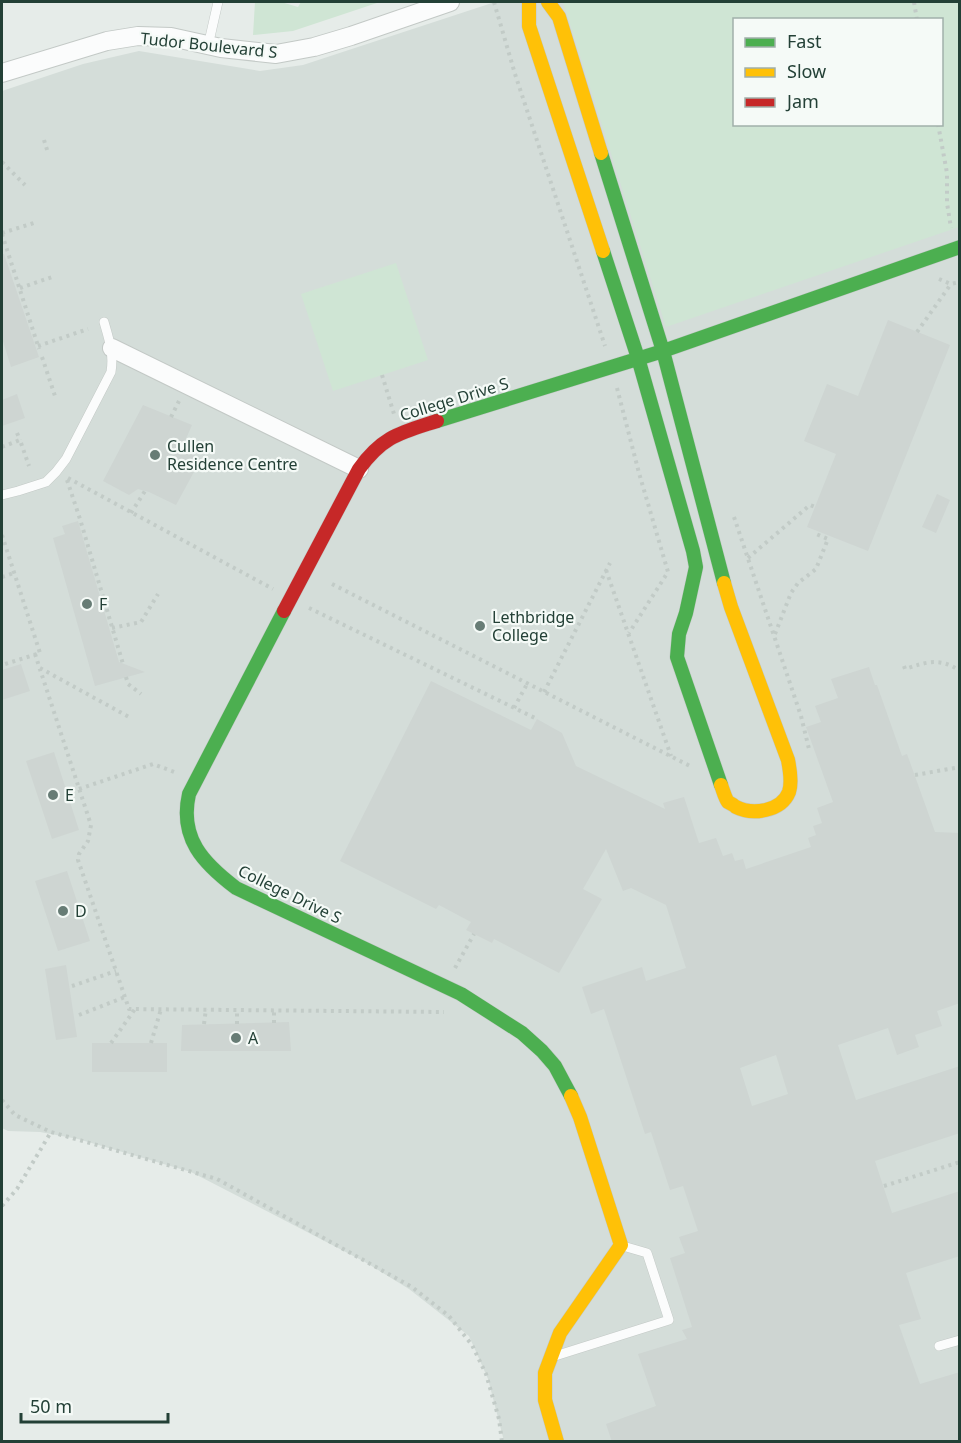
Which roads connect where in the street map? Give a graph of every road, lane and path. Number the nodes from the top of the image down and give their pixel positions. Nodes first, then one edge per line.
1 (218, 2) edge
2 (450, 2) edge
3 (494, 2) edge
4 (529, 2) edge
5 (548, 2) edge
6 (914, 2) edge
7 (917, 18) edge
8 (208, 46) junction
9 (2, 73) edge
10 (938, 126) edge
11 (44, 140) dead end
12 (48, 153) dead end
13 (2, 162) edge
14 (25, 185) dead end
15 (37, 222) dead end
16 (2, 233) edge
17 (952, 233) dead end
18 (960, 247) edge
19 (55, 276) dead end
20 (951, 284) dead end
21 (20, 288) junction
22 (104, 322) dead end
23 (88, 329) dead end
24 (917, 332) dead end
25 (112, 348) junction
26 (663, 351) junction
27 (42, 357) dead end
28 (638, 358) junction
29 (611, 367) junction
30 (382, 375) dead end
31 (55, 396) dead end
32 (17, 433) dead end
33 (400, 433) junction
34 (20, 440) junction
35 (2, 447) edge
36 (29, 466) dead end
37 (359, 469) junction
38 (145, 491) dead end
39 (2, 495) edge
40 (815, 507) dead end
41 (131, 513) junction
42 (817, 531) dead end
43 (2, 535) edge
44 (748, 558) dead end
45 (610, 563) dead end
46 (606, 570) junction
47 (14, 573) junction
48 (2, 577) edge
49 (332, 584) dead end
50 (159, 594) dead end
51 (291, 599) junction
52 (112, 628) junction
53 (629, 633) junction
54 (774, 636) dead end
55 (35, 654) junction
56 (123, 664) dead end
57 (2, 665) edge
58 (904, 666) dead end
59 (39, 668) junction
60 (960, 671) edge
61 (126, 677) dead end
62 (527, 684) junction
63 (544, 692) junction
64 (141, 694) dead end
65 (514, 708) junction
66 (129, 717) dead end
67 (537, 719) dead end
68 (672, 757) junction
69 (690, 766) dead end
70 (960, 767) edge
71 (915, 775) dead end
72 (196, 780) junction
73 (79, 789) junction
74 (116, 971) junction
75 (72, 986) dead end
76 (125, 997) junction
77 (136, 1009) junction
78 (160, 1009) junction
79 (206, 1009) junction
80 (237, 1010) junction
81 (274, 1010) junction
82 (322, 1010) dead end
83 (80, 1015) dead end
84 (237, 1023) dead end
85 (274, 1023) dead end
86 (204, 1024) dead end
87 (111, 1043) dead end
88 (152, 1043) dead end
89 (2, 1100) edge
90 (51, 1132) junction
91 (960, 1162) edge
92 (884, 1186) dead end
93 (2, 1206) edge
94 (621, 1245) junction
95 (960, 1340) edge
96 (939, 1346) dead end
97 (550, 1357) junction
98 (502, 1442) edge
99 (557, 1442) edge

1 - 8 lane
2 - 8 street, Tudor Boulevard S
3 - 29 path
4 - 28 street
5 - 26 street
6 - 7 path
8 - 9 street, Tudor Boulevard S
10 - 17 path
11 - 12 path
13 - 14 path
15 - 16 path
16 - 21 path
18 - 26 street, College Drive S
19 - 21 path
20 - 24 path
21 - 23 path
22 - 25 lane
25 - 37 street
25 - 39 lane
26 - 28 street, College Drive S
26 - 28 street
27 - 31 path
28 - 29 street, College Drive S
29 - 33 street, College Drive S
29 - 53 path
30 - 33 path
32 - 34 path
33 - 37 street, College Drive S
34 - 35 path
34 - 36 path
37 - 51 street, College Drive S
38 - 41 path
40 - 44 path
41 - 51 path
41 - 52 path
42 - 54 path
43 - 47 path
45 - 46 path
46 - 53 path
46 - 63 path
47 - 48 path
47 - 55 path
49 - 62 path
50 - 52 path
51 - 65 path
51 - 72 street, College Drive S
52 - 56 path
53 - 68 path
55 - 57 path
55 - 59 path
58 - 60 path
59 - 66 path
59 - 73 path
61 - 64 path
62 - 63 path
62 - 65 path
63 - 68 path
65 - 67 path
68 - 69 path
70 - 71 path
72 - 73 path
72 - 94 street, College Drive S
73 - 74 path
74 - 75 path
74 - 76 path
76 - 77 path
76 - 83 path
77 - 78 path
77 - 87 path
78 - 79 path
78 - 88 path
79 - 80 path
79 - 86 path
80 - 81 path
80 - 84 path
81 - 82 path
81 - 85 path
89 - 90 path
90 - 93 path
90 - 98 path
91 - 92 path
94 - 97 street
94 - 97 lane
95 - 96 lane
97 - 99 street

